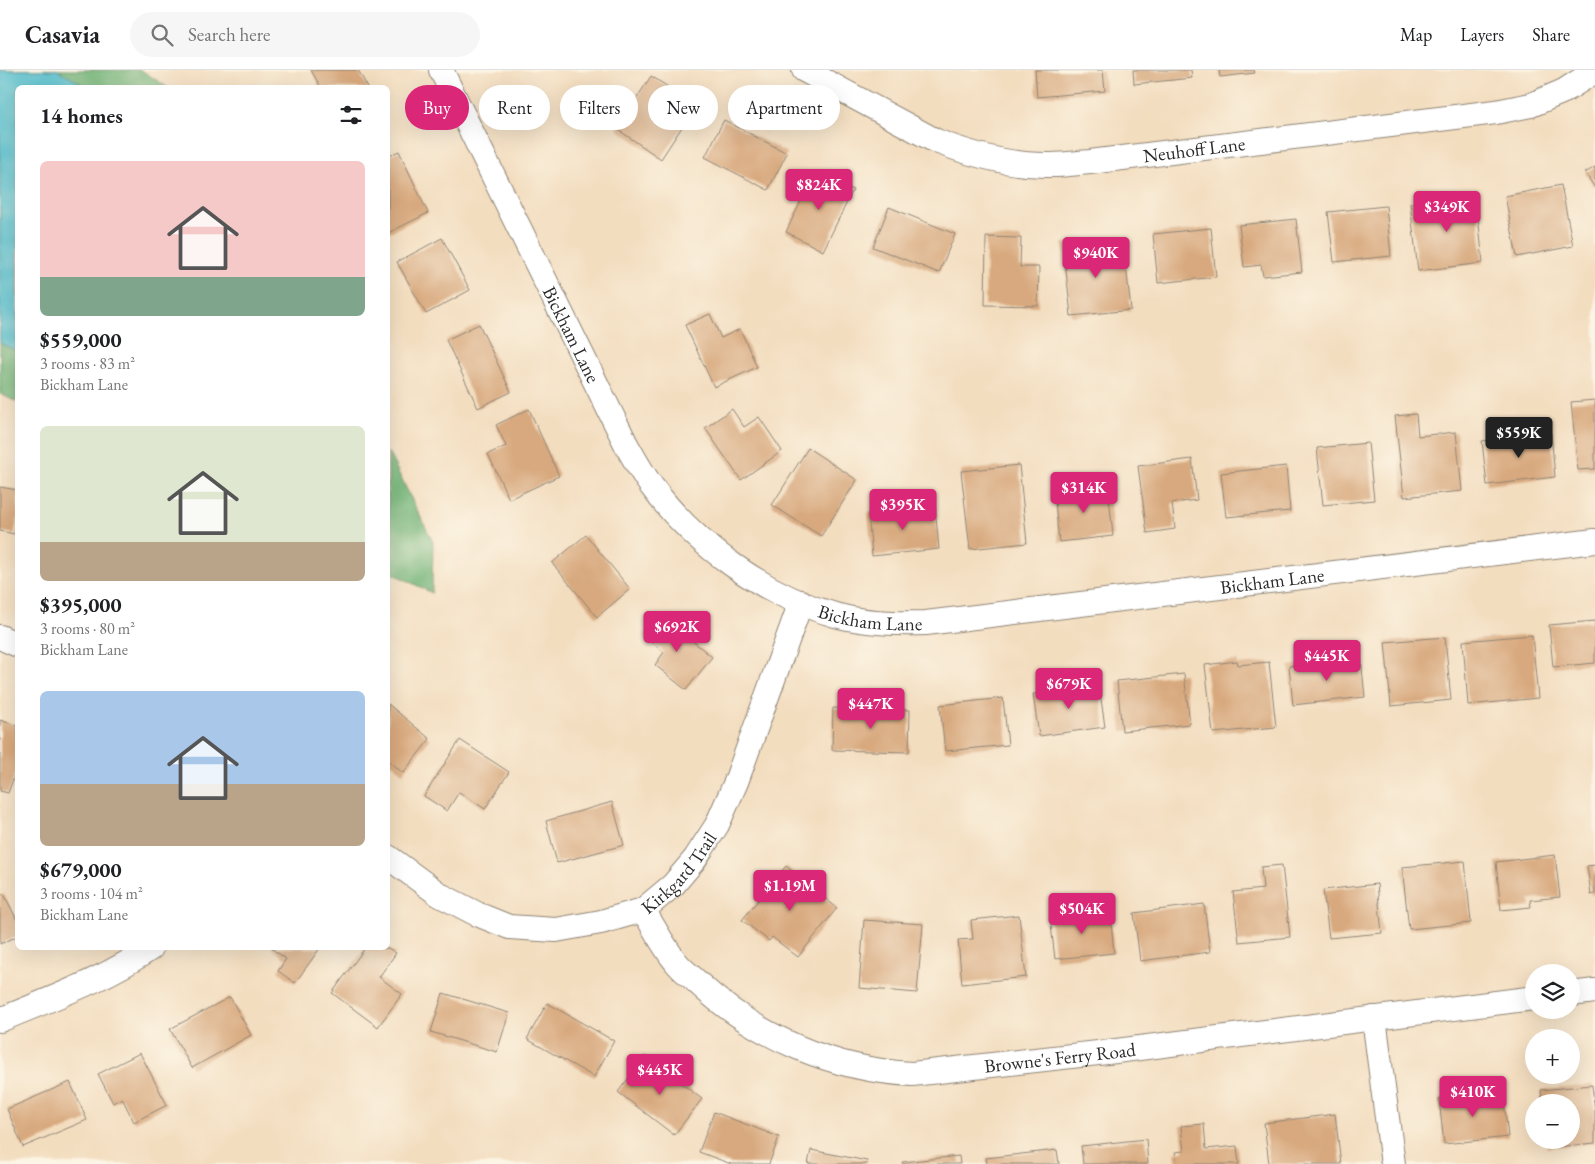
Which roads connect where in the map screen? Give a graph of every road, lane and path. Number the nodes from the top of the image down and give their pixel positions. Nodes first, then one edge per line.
1 (441, 70) edge
2 (804, 70) edge
3 (1595, 71) edge
4 (1595, 541) edge
5 (801, 602) junction
6 (0, 637) edge
7 (15, 644) edge
8 (390, 858) edge
9 (643, 910) junction
10 (148, 950) edge
11 (1595, 991) edge
12 (1580, 993) edge
13 (1525, 999) edge
14 (1374, 1018) junction
15 (0, 1020) edge
16 (1393, 1164) edge

1 - 5 street, Bickham Lane
2 - 3 street, Neuhoff Lane
4 - 5 street, Bickham Lane
5 - 9 street, Kirkgard Trail
6 - 7 street
8 - 9 street, Kirkgard Trail
9 - 14 street, Browne's Ferry Road
10 - 15 street
11 - 12 street
13 - 14 street, Browne's Ferry Road
14 - 16 street

